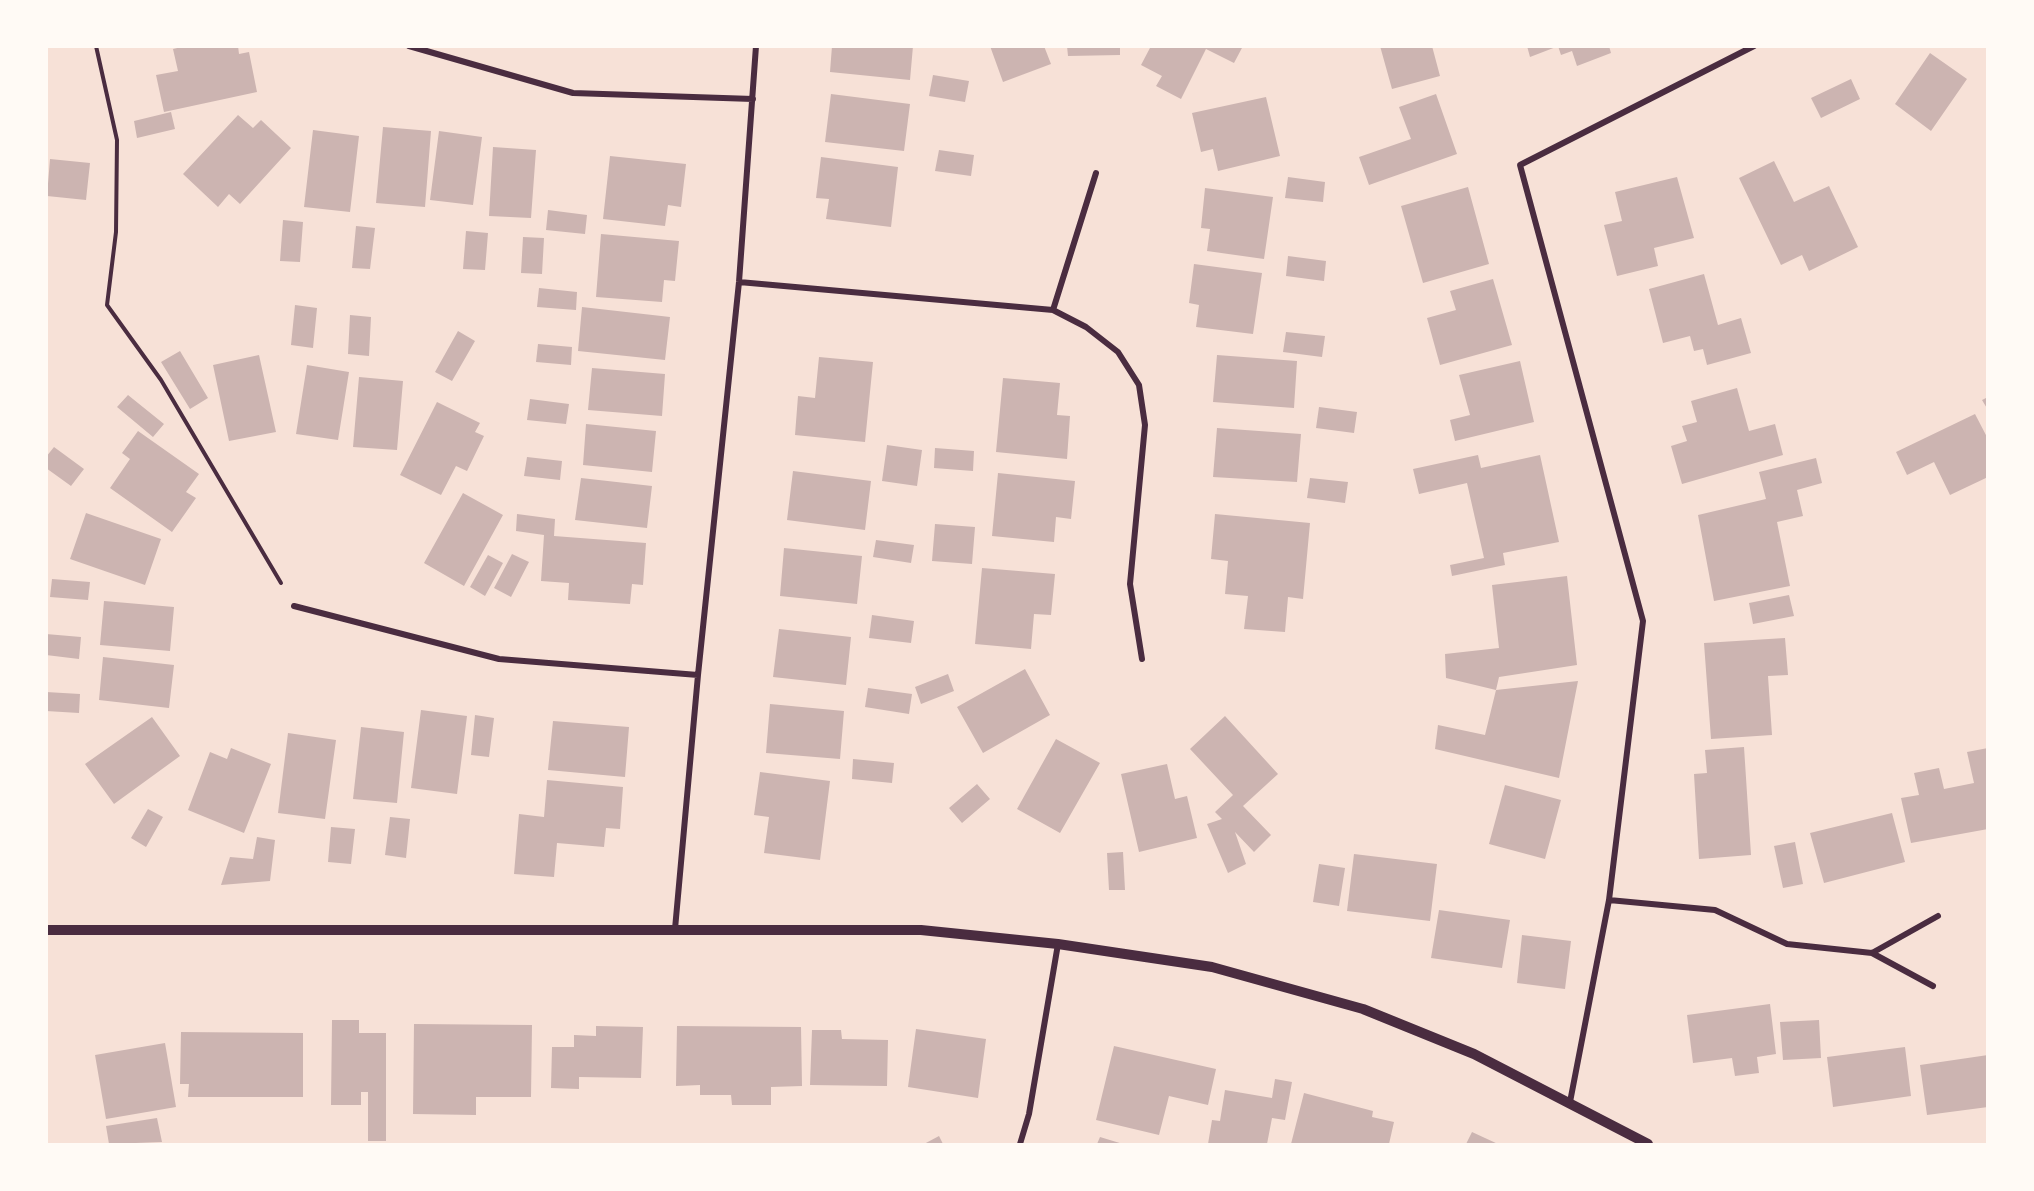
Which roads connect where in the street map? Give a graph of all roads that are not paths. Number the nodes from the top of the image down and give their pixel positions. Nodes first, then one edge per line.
1 (409, 46) edge
2 (756, 46) edge
3 (1754, 46) edge
4 (753, 99) junction
5 (1096, 173) dead end
6 (739, 282) junction
7 (1053, 310) junction
8 (294, 606) road end
9 (1142, 659) dead end
10 (698, 675) junction
11 (1609, 900) junction
12 (1938, 916) dead end
13 (675, 929) junction
14 (46, 930) edge
15 (1058, 944) junction
16 (1872, 953) junction
17 (1934, 986) dead end
18 (1570, 1102) junction
19 (1020, 1144) edge
20 (1648, 1144) edge

1 - 4 street
2 - 4 street
3 - 11 street
4 - 6 street
5 - 7 street
6 - 7 street
6 - 10 street
7 - 9 street
8 - 10 street
10 - 13 street
11 - 16 street
11 - 18 street
12 - 16 street
13 - 14 street
13 - 15 street
15 - 18 street
15 - 19 street
16 - 17 street
18 - 20 street

